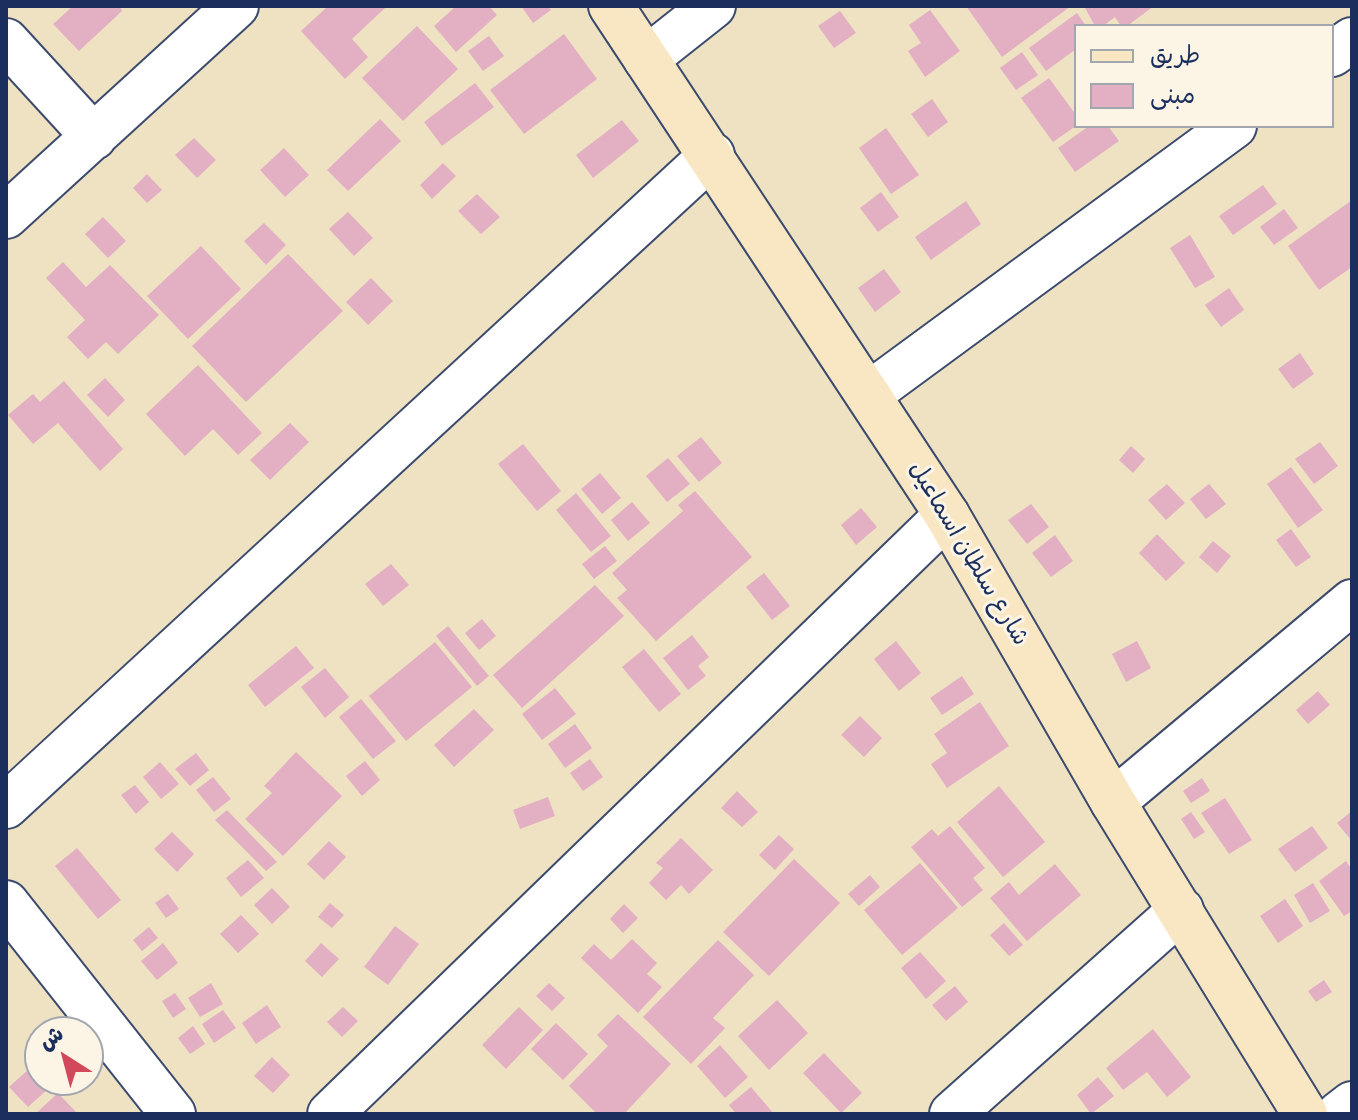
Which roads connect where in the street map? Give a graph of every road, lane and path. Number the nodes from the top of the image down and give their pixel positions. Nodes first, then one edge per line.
1 (236, 6) edge
2 (611, 6) edge
3 (713, 6) edge
4 (1352, 40) edge
5 (6, 41) edge
6 (1334, 53) edge
7 (646, 59) junction
8 (1231, 128) edge
9 (94, 137) junction
10 (712, 155) junction
11 (6, 216) edge
12 (869, 394) junction
13 (947, 515) junction
14 (1352, 602) edge
15 (1113, 802) junction
16 (6, 806) edge
17 (6, 903) edge
18 (1181, 910) junction
19 (1352, 1104) edge
20 (173, 1114) edge
21 (330, 1114) edge
22 (952, 1114) edge
23 (1305, 1114) edge
24 (1339, 1114) edge

1 - 9 street
2 - 7 street, شارع سلطان اسماعيل
3 - 7 street
4 - 6 street
5 - 9 street
7 - 10 street, شارع سلطان اسماعيل
8 - 12 street
9 - 11 street
10 - 12 street, شارع سلطان اسماعيل
10 - 16 street
12 - 13 street, شارع سلطان اسماعيل
13 - 15 street, شارع سلطان اسماعيل
13 - 21 street
14 - 15 street
15 - 18 street, شارع سلطان اسماعيل
17 - 20 street
18 - 22 street
18 - 23 street, شارع سلطان اسماعيل
19 - 24 street

